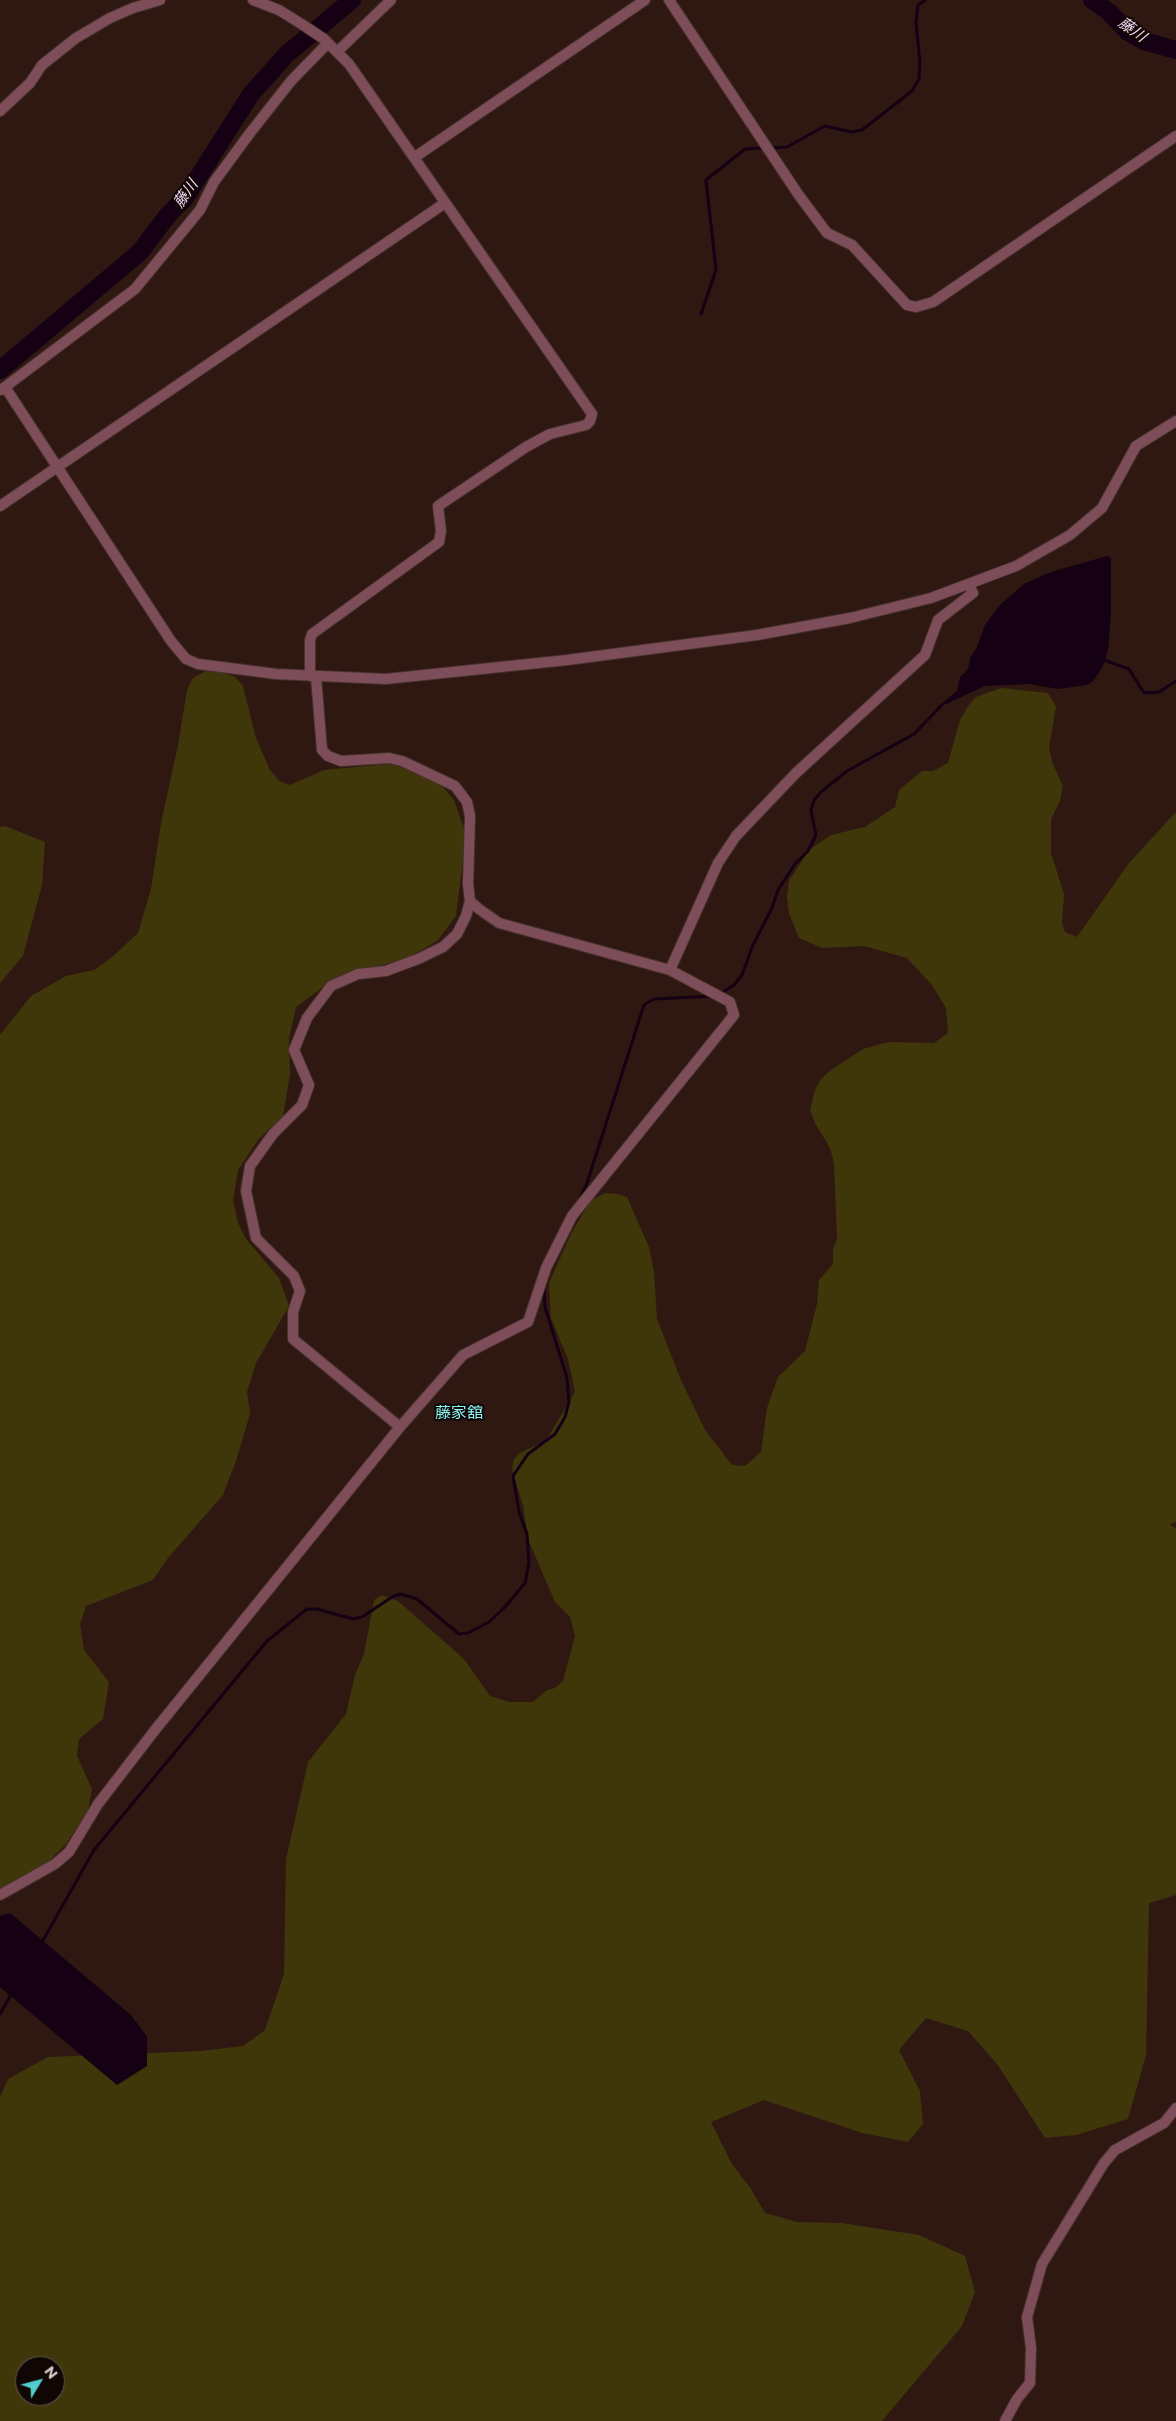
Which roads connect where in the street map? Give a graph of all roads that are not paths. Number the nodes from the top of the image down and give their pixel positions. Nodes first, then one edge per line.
1 (160, 0) edge
2 (253, 0) edge
3 (391, 0) edge
4 (645, 0) edge
5 (669, 0) edge
6 (326, 41) junction
7 (338, 51) junction
8 (0, 111) edge
9 (1176, 136) edge
10 (415, 158) junction
11 (445, 203) junction
12 (2, 389) edge
13 (1176, 421) edge
14 (56, 468) junction
15 (0, 506) edge
16 (969, 585) junction
17 (313, 676) junction
18 (470, 901) junction
19 (670, 970) junction
20 (400, 1427) junction
21 (0, 1895) edge
22 (1176, 2108) edge
23 (1005, 2421) edge

1 - 8 street
2 - 6 street
3 - 7 street
4 - 10 street
5 - 9 street
6 - 7 street
6 - 12 street
7 - 10 street
10 - 11 street
11 - 14 street
11 - 17 street
12 - 14 street
13 - 16 street
14 - 15 street
14 - 17 street
16 - 17 street
16 - 19 street
17 - 18 street
18 - 19 street
18 - 20 street
19 - 20 street
20 - 21 street
22 - 23 street

